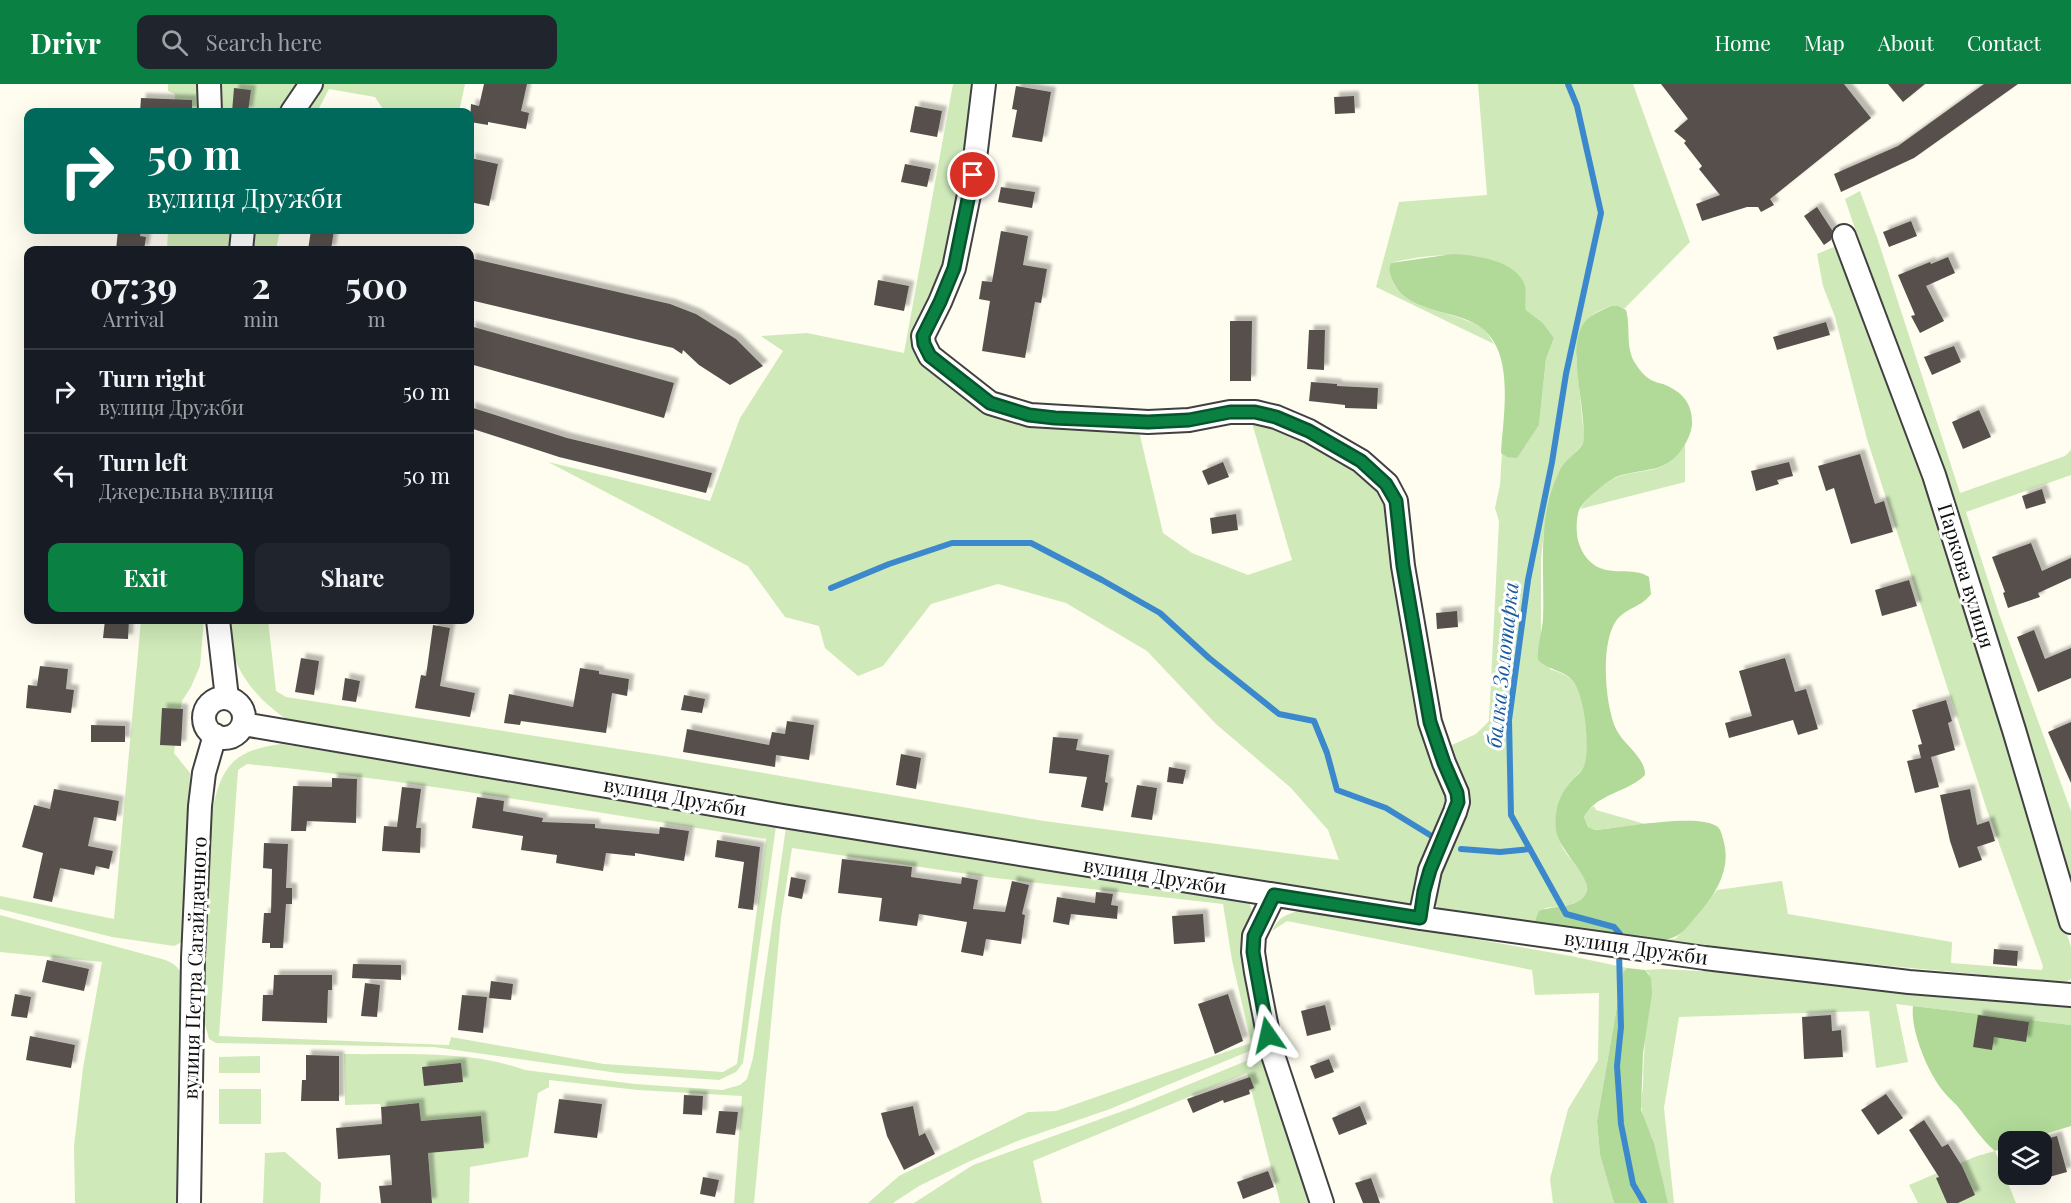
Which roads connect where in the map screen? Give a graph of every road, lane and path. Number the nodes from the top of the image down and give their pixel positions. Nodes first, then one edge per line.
1 (209, 84) edge
2 (311, 84) edge
3 (984, 84) edge
4 (210, 108) edge
5 (295, 108) edge
6 (1844, 236) dead end
7 (218, 624) edge
8 (227, 699) junction
9 (243, 724) junction
10 (215, 735) junction
11 (1274, 895) junction
12 (1420, 918) junction
13 (2071, 922) edge
14 (2071, 995) edge
15 (189, 1203) edge
16 (1322, 1203) edge

1 - 4 street
2 - 5 street
3 - 12 street
6 - 13 street, Паркова вулиця
7 - 8 street
8 - 9 street
8 - 10 street
9 - 10 street
9 - 11 street, вулиця Дружби
10 - 15 street, вулиця Петра Сагайдачного
11 - 12 street, вулиця Дружби
11 - 16 street
12 - 14 street, вулиця Дружби

